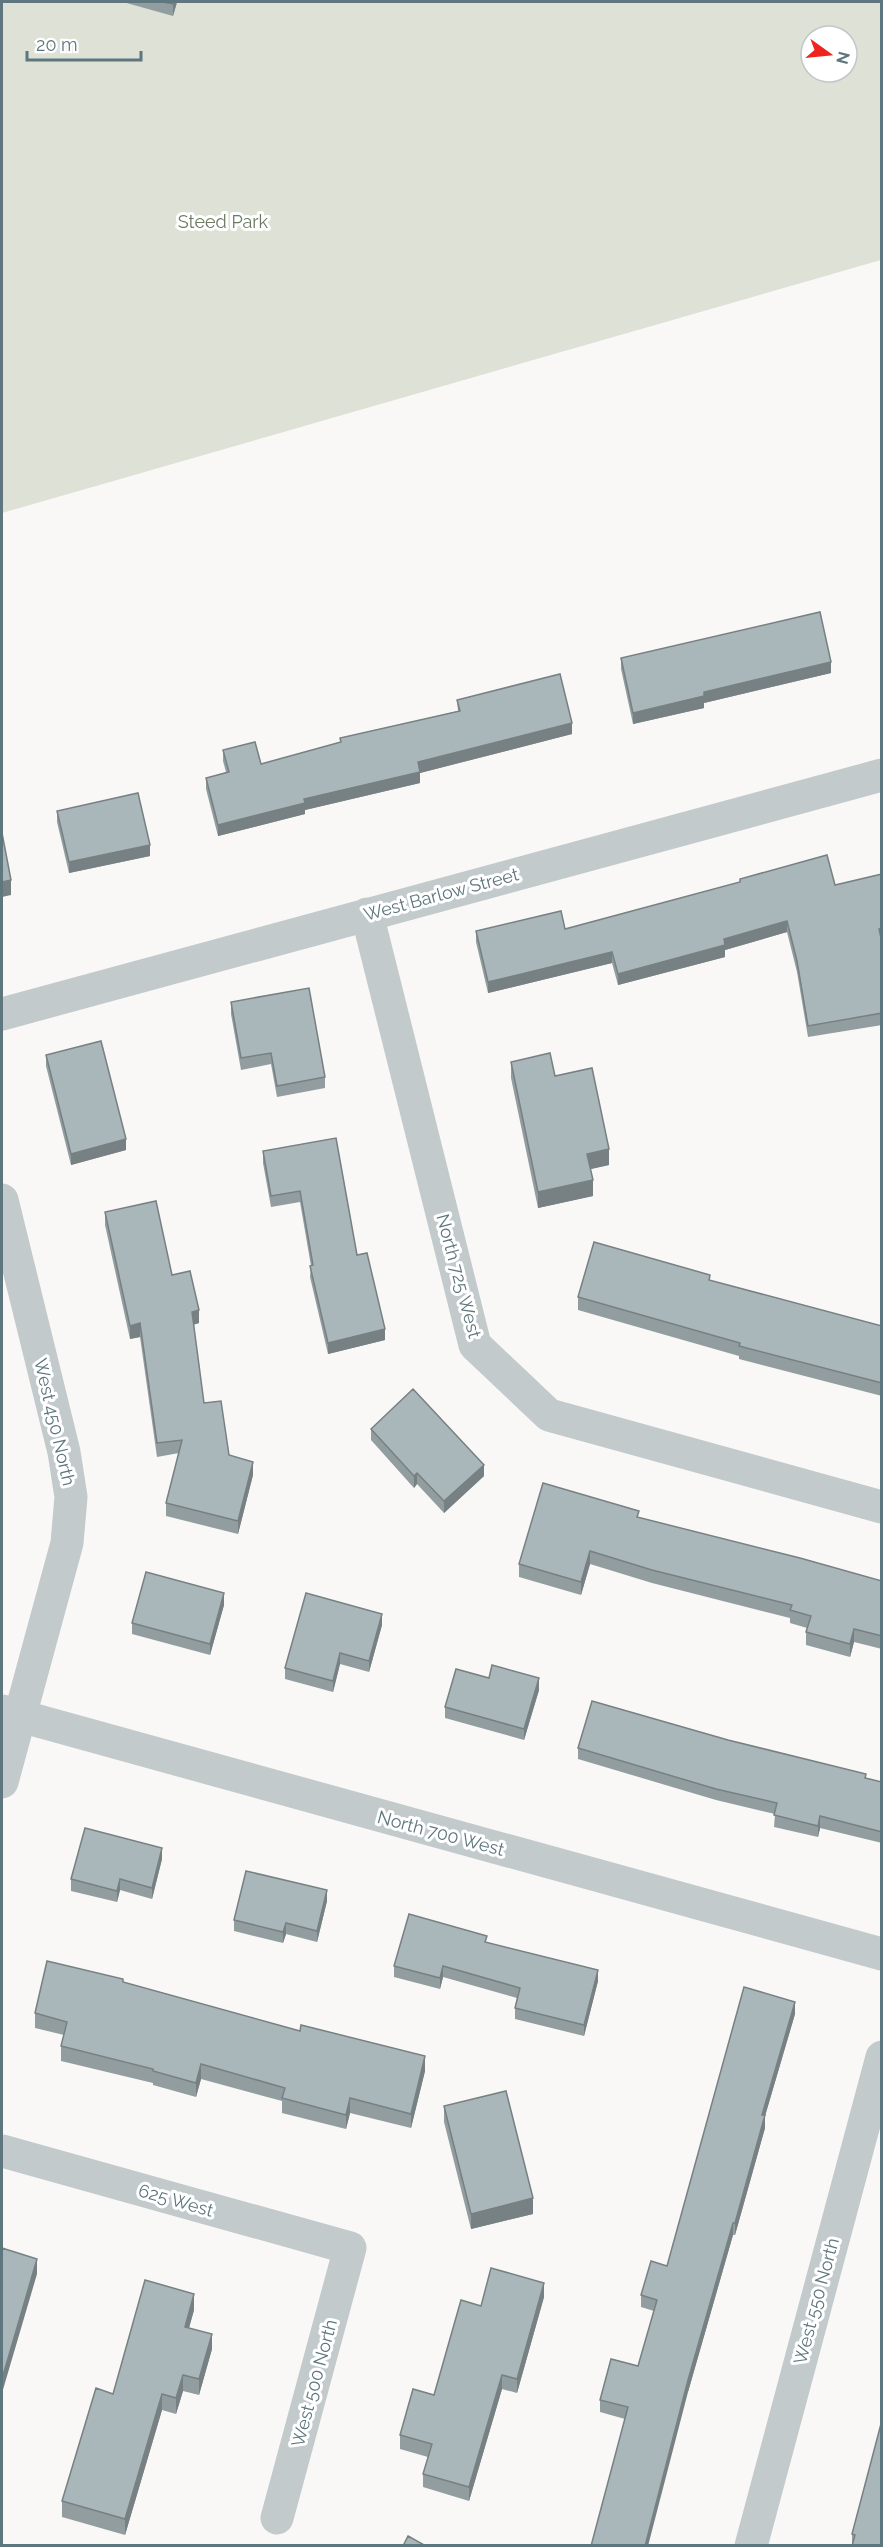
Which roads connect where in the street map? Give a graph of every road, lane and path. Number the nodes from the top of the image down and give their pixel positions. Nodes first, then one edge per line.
1 (882, 775) edge
2 (367, 914) junction
3 (2, 1014) edge
4 (2, 1200) edge
5 (882, 1508) edge
6 (10, 1713) edge
7 (2, 1782) edge
8 (882, 1954) edge
9 (882, 2057) edge
10 (2, 2151) edge
11 (350, 2248) joint
12 (278, 2518) dead end
13 (751, 2546) edge

1 - 2 street, West Barlow Street
2 - 3 street, West Barlow Street
2 - 5 street, North 725 West
4 - 6 street, West 450 North
6 - 7 street, West 450 North
6 - 8 street, North 700 West
9 - 13 street, West 550 North
10 - 11 street, 625 West
11 - 12 street, West 500 North

